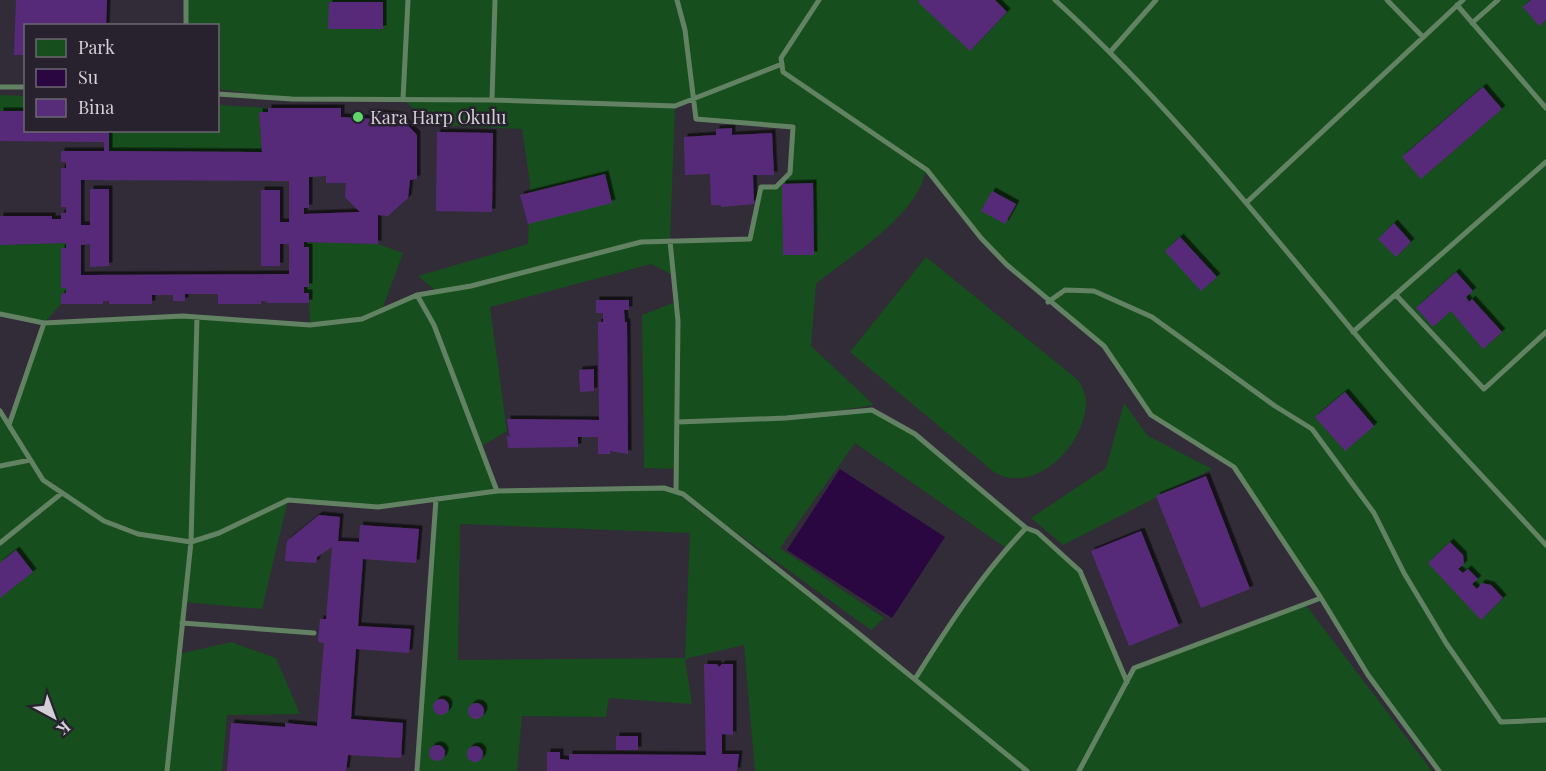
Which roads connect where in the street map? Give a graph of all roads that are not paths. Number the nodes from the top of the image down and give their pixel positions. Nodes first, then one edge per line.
1 (186, 0) edge
2 (408, 0) edge
3 (495, 0) edge
4 (677, 0) edge
5 (819, 0) edge
6 (1055, 0) edge
7 (1156, 0) edge
8 (1387, 0) edge
9 (1463, 0) edge
10 (1498, 0) edge
11 (1457, 5) junction
12 (1472, 23) junction
13 (186, 24) edge
14 (1423, 37) junction
15 (1111, 51) junction
16 (782, 64) junction
17 (0, 87) edge
18 (24, 87) edge
19 (219, 94) edge
20 (403, 99) junction
21 (692, 99) junction
22 (492, 100) junction
23 (1546, 108) edge
24 (1546, 162) edge
25 (1247, 202) junction
26 (670, 241) junction
27 (417, 295) junction
28 (1396, 295) junction
29 (1048, 302) junction
30 (0, 314) edge
31 (197, 317) junction
32 (44, 323) junction
33 (1353, 332) junction
34 (1546, 332) edge
35 (0, 411) edge
36 (678, 422) junction
37 (9, 425) junction
38 (30, 460) junction
39 (0, 465) edge
40 (497, 491) junction
41 (676, 492) junction
42 (63, 493) junction
43 (436, 499) junction
44 (1026, 528) junction
45 (190, 542) junction
46 (0, 543) edge
47 (1546, 545) edge
48 (1321, 598) junction
49 (182, 623) junction
50 (314, 633) dead end
51 (915, 679) junction
52 (1127, 682) junction
53 (1546, 720) edge
54 (167, 771) edge
55 (417, 771) edge
56 (1027, 771) edge
57 (1079, 771) edge
58 (1439, 771) edge

1 - 13 lane
2 - 20 lane
3 - 22 lane
4 - 21 lane
5 - 16 lane
6 - 15 lane
7 - 15 lane
8 - 14 lane
9 - 11 lane
10 - 12 lane
11 - 12 lane
11 - 14 lane
12 - 23 lane
14 - 25 lane
15 - 25 lane
16 - 21 lane
16 - 29 lane
17 - 18 lane
19 - 20 lane
20 - 22 lane
21 - 22 lane
21 - 26 lane
24 - 28 lane
25 - 33 lane
26 - 27 lane
26 - 36 lane
27 - 31 lane
27 - 40 lane
28 - 33 lane
28 - 34 lane
29 - 48 lane
29 - 53 lane
30 - 32 lane
31 - 32 lane
31 - 45 lane
32 - 37 lane
33 - 47 lane
35 - 37 lane
36 - 41 lane
36 - 44 lane
37 - 38 lane
38 - 39 lane
38 - 42 lane
40 - 41 lane
40 - 43 lane
41 - 51 lane
42 - 45 lane
42 - 46 lane
43 - 45 lane
43 - 55 lane
44 - 51 lane
44 - 52 lane
45 - 49 lane
48 - 52 lane
48 - 58 lane
49 - 50 lane
49 - 54 lane
51 - 56 lane
52 - 57 lane

